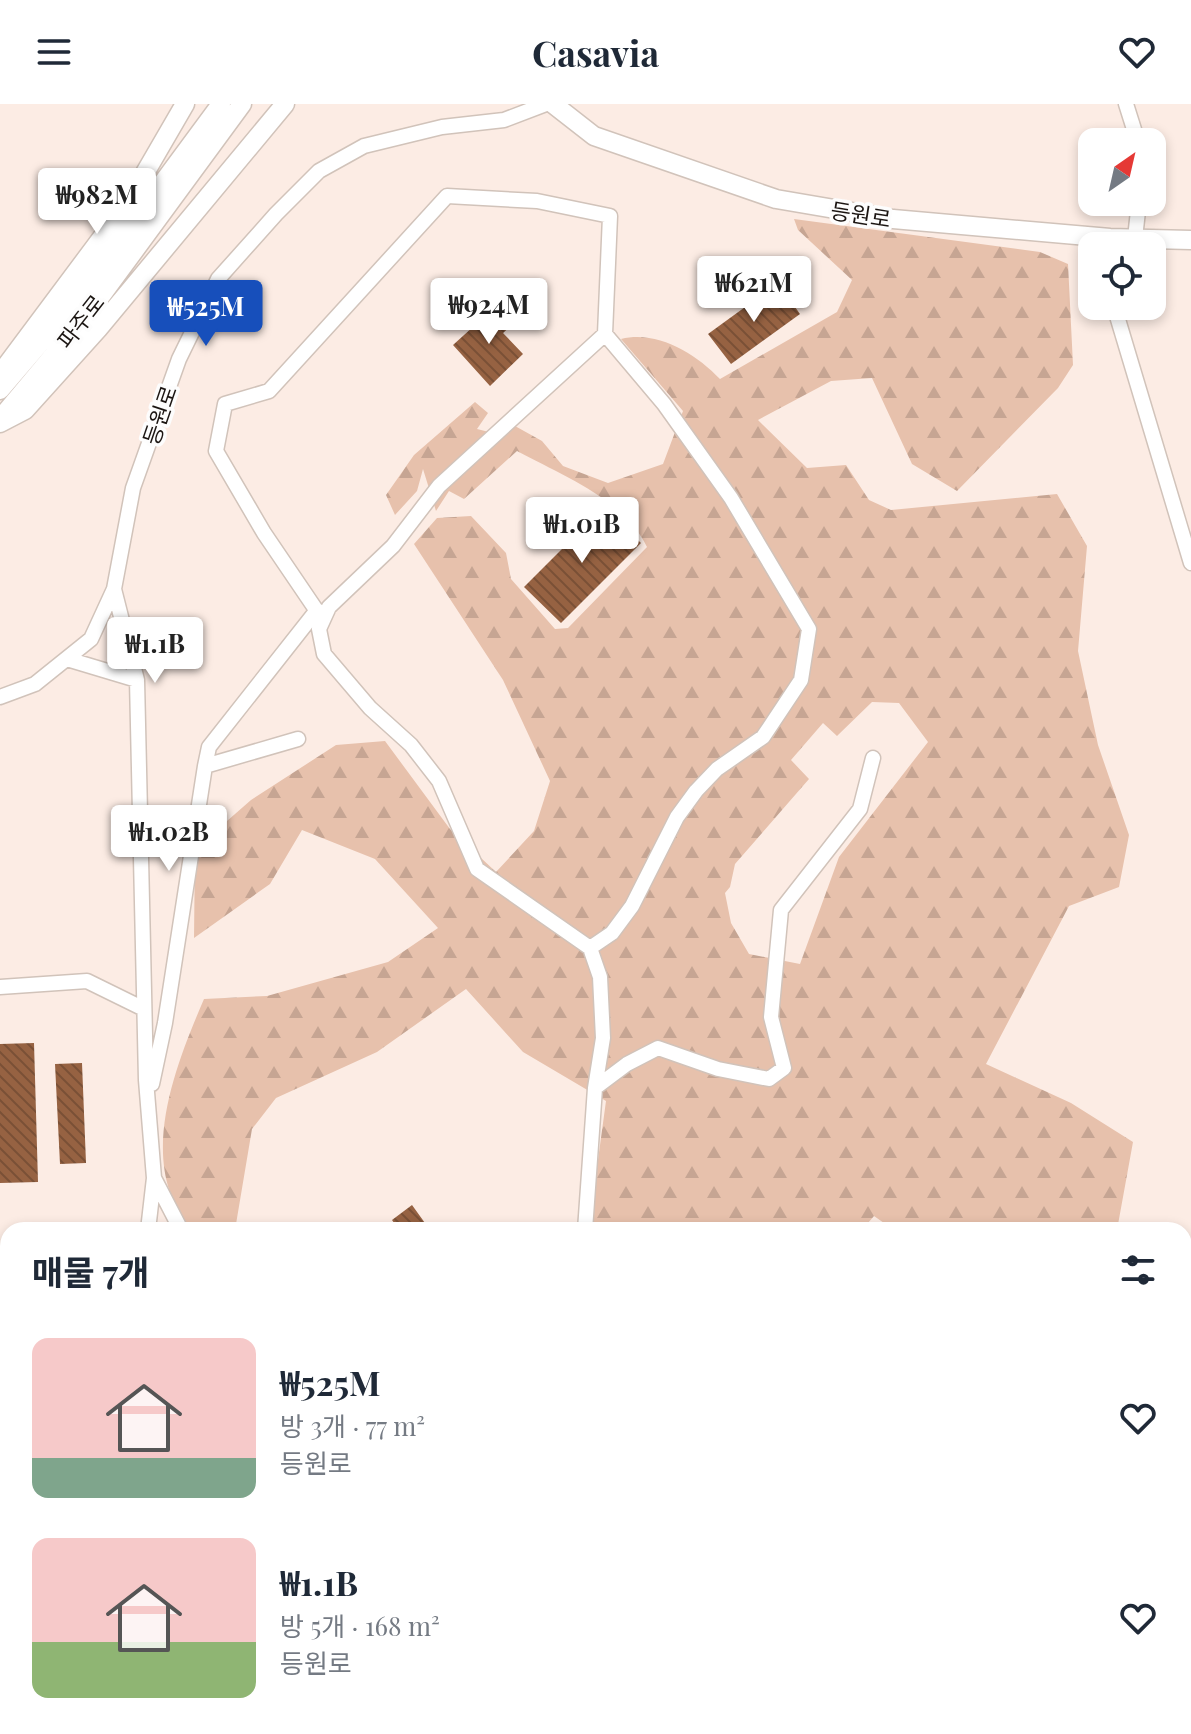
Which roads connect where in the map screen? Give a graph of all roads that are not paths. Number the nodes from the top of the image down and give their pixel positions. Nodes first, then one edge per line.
1 (185, 104) edge
2 (221, 104) edge
3 (242, 104) edge
4 (285, 104) edge
5 (546, 104) edge
6 (553, 104) edge
7 (1126, 104) edge
8 (1134, 128) edge
9 (1078, 239) edge
10 (1166, 239) edge
11 (1191, 240) edge
12 (1118, 320) edge
13 (605, 334) junction
14 (0, 374) edge
15 (0, 390) edge
16 (0, 421) edge
17 (1191, 563) edge
18 (114, 589) junction
19 (320, 615) junction
20 (67, 659) junction
21 (137, 680) junction
22 (0, 697) edge
23 (298, 739) dead end
24 (873, 758) dead end
25 (205, 766) junction
26 (590, 948) junction
27 (0, 987) edge
28 (144, 1009) junction
29 (595, 1088) junction
30 (148, 1103) junction
31 (154, 1178) junction
32 (149, 1222) edge
33 (177, 1222) edge
34 (586, 1222) edge

1 - 14 main road
2 - 15 main road, 파주로
3 - 16 main road, 파주로
4 - 16 main road
5 - 18 street, 등원로
6 - 9 main road, 등원로
7 - 8 street
10 - 11 main road, 등원로
12 - 17 street
13 - 19 street
13 - 19 street
13 - 26 street
18 - 20 street, 등원로
18 - 21 street
19 - 25 street
19 - 26 street
20 - 21 street
20 - 22 street, 등원로
21 - 28 street
23 - 25 street
24 - 29 street
25 - 30 street
26 - 29 street
27 - 28 street
28 - 30 street
29 - 34 street
30 - 31 street
31 - 32 street
31 - 33 street

